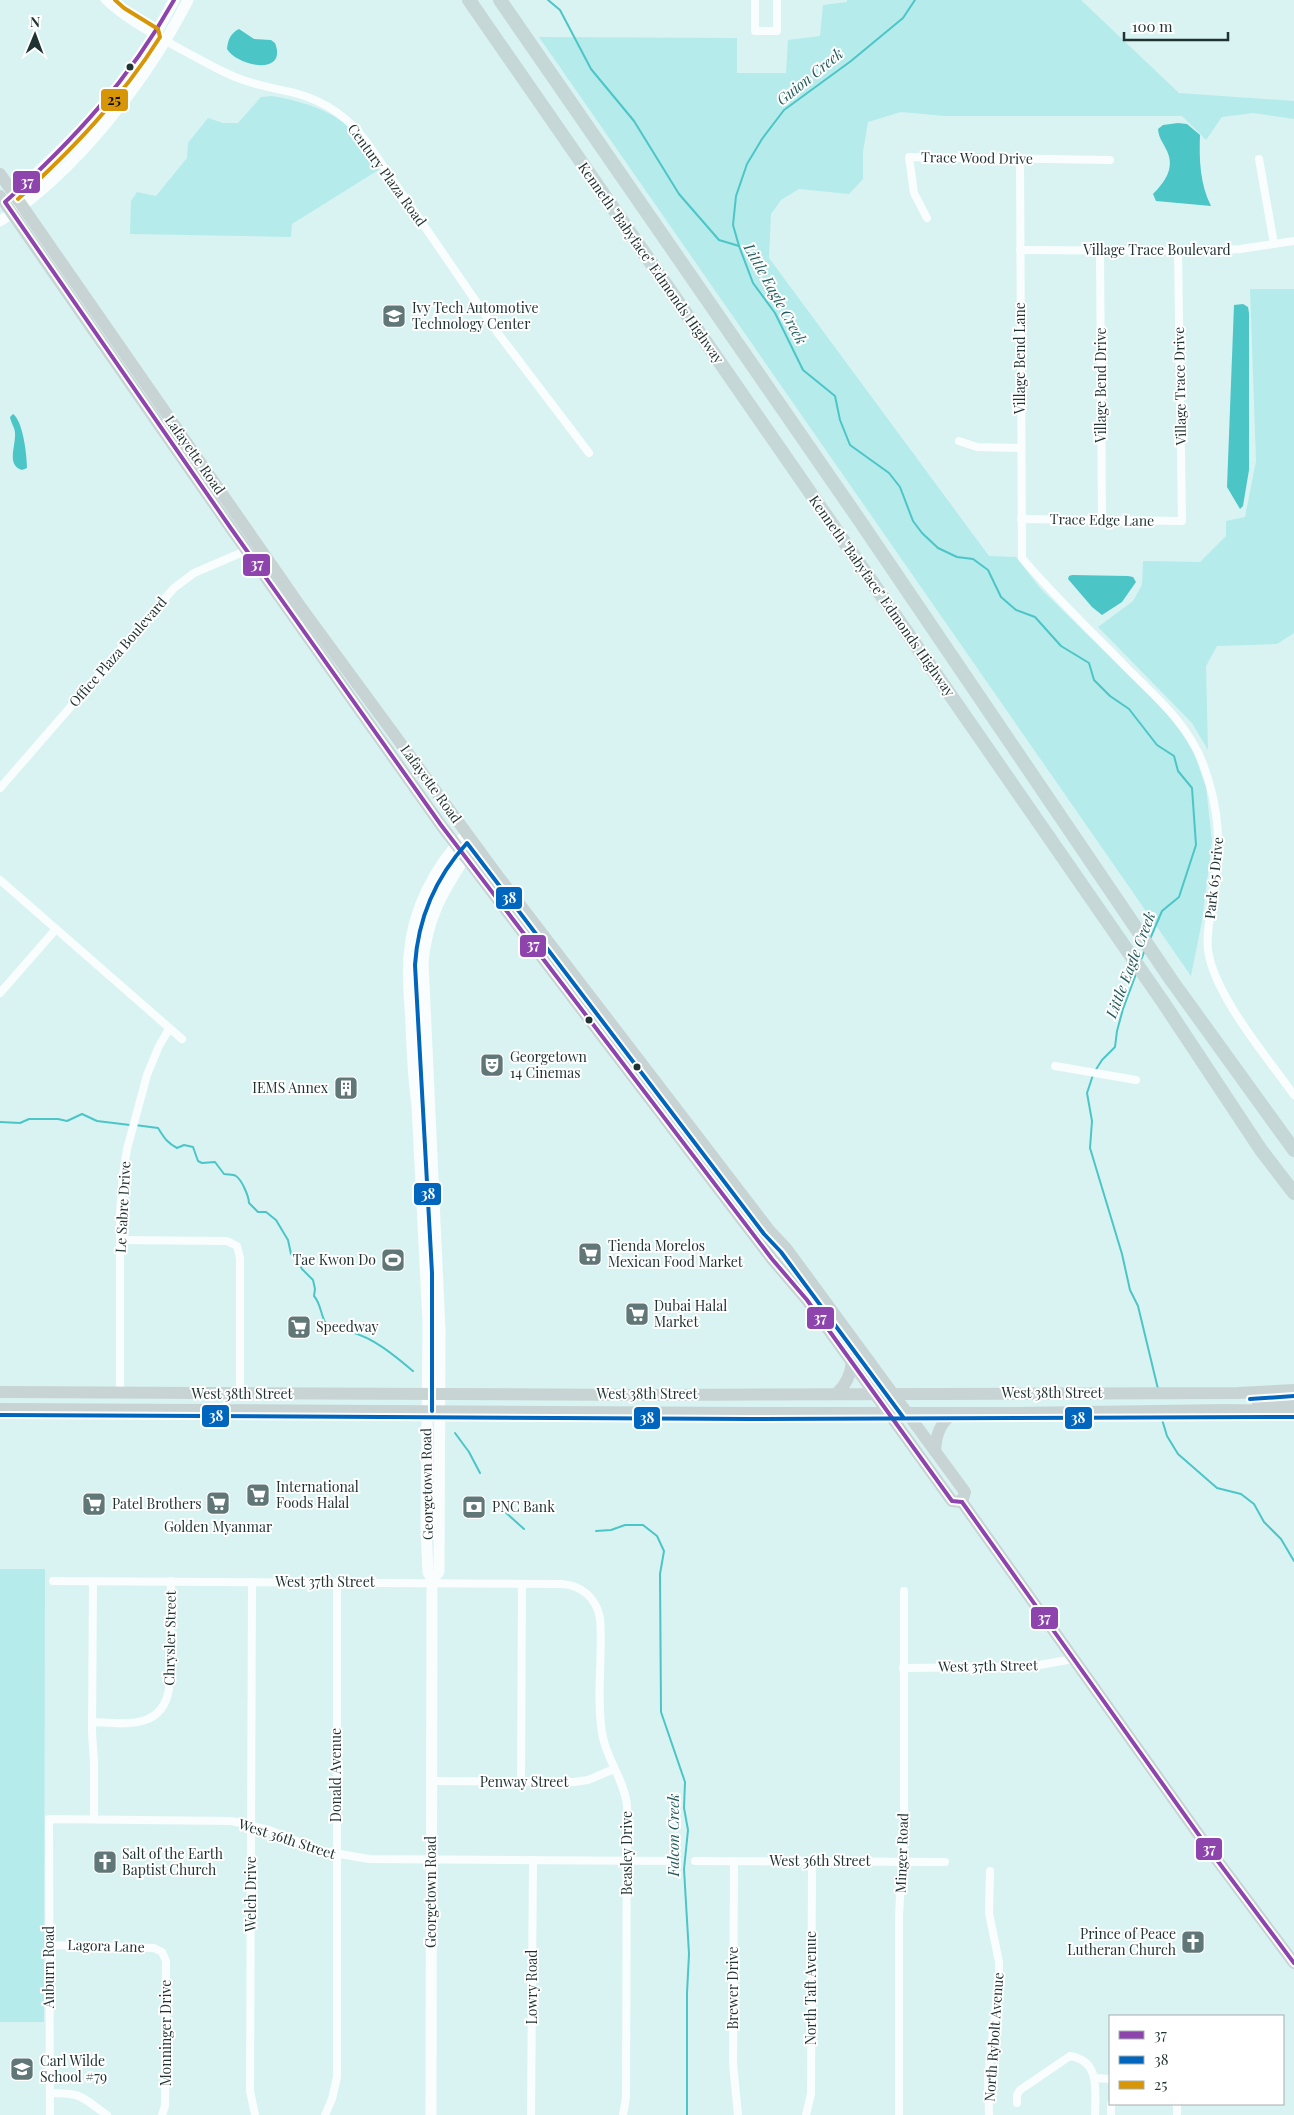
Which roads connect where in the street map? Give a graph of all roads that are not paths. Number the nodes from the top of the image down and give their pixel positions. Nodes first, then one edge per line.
1 (105, 0) edge
2 (174, 0) edge
3 (188, 0) edge
4 (469, 0) edge
5 (500, 0) edge
6 (755, 0) edge
7 (777, 0) edge
8 (154, 34) junction
9 (166, 41) junction
10 (1020, 158) junction
11 (1259, 159) dead end
12 (1110, 160) dead end
13 (0, 174) edge
14 (5, 200) edge
15 (17, 210) junction
16 (927, 218) dead end
17 (0, 221) edge
18 (1294, 241) edge
19 (1274, 244) junction
20 (1020, 250) junction
21 (1100, 250) junction
22 (1178, 252) junction
23 (959, 441) dead end
24 (1020, 448) junction
25 (589, 453) dead end
26 (1021, 519) junction
27 (1102, 519) junction
28 (1182, 521) joint
29 (253, 548) junction
30 (1022, 558) joint
31 (0, 788) edge
32 (470, 838) junction
33 (456, 844) junction
34 (465, 857) junction
35 (0, 880) edge
36 (56, 929) junction
37 (0, 993) edge
38 (169, 1029) junction
39 (182, 1039) dead end
40 (1056, 1066) dead end
41 (1136, 1080) dead end
42 (1294, 1095) edge
43 (1294, 1150) edge
44 (1294, 1192) edge
45 (121, 1240) junction
46 (852, 1361) junction
47 (1294, 1390) edge
48 (0, 1392) edge
49 (120, 1393) junction
50 (718, 1393) junction
51 (837, 1393) junction
52 (876, 1393) junction
53 (894, 1393) junction
54 (240, 1394) junction
55 (278, 1394) junction
56 (433, 1394) junction
57 (640, 1395) junction
58 (1294, 1399) edge
59 (0, 1408) edge
60 (37, 1410) junction
61 (1244, 1410) junction
62 (215, 1411) junction
63 (433, 1411) junction
64 (586, 1411) junction
65 (1294, 1411) edge
66 (644, 1412) junction
67 (889, 1413) junction
68 (908, 1413) junction
69 (954, 1413) junction
70 (935, 1450) junction
71 (962, 1502) junction
72 (54, 1581) dead end
73 (171, 1581) junction
74 (432, 1581) junction
75 (93, 1582) junction
76 (252, 1582) junction
77 (337, 1582) junction
78 (522, 1584) junction
79 (904, 1590) dead end
80 (592, 1598) joint
81 (1073, 1659) junction
82 (903, 1668) junction
83 (92, 1722) junction
84 (614, 1769) junction
85 (432, 1781) junction
86 (521, 1782) junction
87 (49, 1819) joint
88 (94, 1819) junction
89 (251, 1825) junction
90 (336, 1855) junction
91 (431, 1860) junction
92 (533, 1860) junction
93 (627, 1860) junction
94 (676, 1861) dead end
95 (695, 1861) dead end
96 (734, 1861) junction
97 (812, 1861) junction
98 (902, 1862) junction
99 (945, 1862) dead end
100 (990, 1871) dead end
101 (49, 1945) junction
102 (162, 1952) joint
103 (1294, 1963) edge
104 (1096, 2078) junction
105 (1109, 2079) edge
106 (50, 2093) junction
107 (1017, 2103) dead end
108 (50, 2115) edge
109 (107, 2115) edge
110 (162, 2115) edge
111 (255, 2115) edge
112 (325, 2115) edge
113 (431, 2115) edge
114 (531, 2115) edge
115 (623, 2115) edge
116 (738, 2115) edge
117 (806, 2115) edge
118 (899, 2115) edge
119 (989, 2115) edge
120 (1095, 2115) edge

1 - 8 street, Century Plaza Road
2 - 8 main road
3 - 9 main road
4 - 44 highway, Kenneth "Babyface" Edmonds Highway
5 - 43 highway, Kenneth "Babyface" Edmonds Highway
6 - 7 street
8 - 9 street, Century Plaza Road
8 - 14 main road
9 - 15 main road
9 - 25 street, Century Plaza Road
10 - 12 street, Trace Wood Drive
10 - 16 street, Trace Wood Drive
10 - 20 street, Village Bend Lane
11 - 19 street
13 - 14 main road, Lafayette Road
14 - 15 main road, Lafayette Road
15 - 17 main road
15 - 29 main road, Lafayette Road
18 - 19 street, Village Trace Boulevard
19 - 22 street, Village Trace Boulevard
20 - 21 street, Village Trace Boulevard
20 - 24 street, Village Bend Lane
21 - 22 street, Village Trace Boulevard
21 - 27 street, Village Bend Drive
22 - 28 street, Village Trace Drive
23 - 24 street
24 - 26 street, Village Bend Lane
26 - 27 street, Trace Edge Lane
26 - 30 street, Village Bend Lane
27 - 28 street, Trace Edge Lane
29 - 31 street, Office Plaza Boulevard
29 - 32 main road, Lafayette Road
29 - 33 main road, Lafayette Road
30 - 42 street, Park 65 Drive
32 - 33 main road, Georgetown Road
32 - 34 main road, Georgetown Road
32 - 53 main road, Lafayette Road
33 - 34 main road, Lafayette Road
33 - 56 main road, Georgetown Road
34 - 46 main road, Lafayette Road
34 - 56 main road, Georgetown Road
35 - 36 street
36 - 37 street
36 - 38 street
38 - 39 street
38 - 45 street, Le Sabre Drive
40 - 41 street
45 - 49 street, Le Sabre Drive
45 - 54 street
46 - 51 main road
46 - 52 main road, Lafayette Road
47 - 53 main road, West 38th Street
48 - 49 main road, West 38th Street
49 - 54 main road, West 38th Street
49 - 60 main road
50 - 51 main road, West 38th Street
50 - 57 main road, West 38th Street
50 - 66 main road
51 - 52 main road, West 38th Street
52 - 53 main road, West 38th Street
52 - 67 main road, Lafayette Road
53 - 68 main road, Lafayette Road
54 - 55 main road, West 38th Street
55 - 56 main road, West 38th Street
55 - 62 main road
56 - 57 main road, West 38th Street
56 - 63 main road, Georgetown Road
57 - 64 main road
58 - 61 main road
59 - 60 main road, West 38th Street
60 - 62 main road, West 38th Street
61 - 65 main road, West 38th Street
61 - 69 main road, West 38th Street
62 - 63 main road, West 38th Street
63 - 64 main road, West 38th Street
63 - 74 main road, Georgetown Road
64 - 66 main road, West 38th Street
66 - 67 main road, West 38th Street
67 - 68 main road, West 38th Street
67 - 71 main road, Lafayette Road
68 - 69 main road, West 38th Street
68 - 70 main road, Lafayette Road
69 - 70 main road
70 - 71 main road, Lafayette Road
71 - 81 main road, Lafayette Road
72 - 75 street, West 37th Street
73 - 75 street, West 37th Street
73 - 76 street, West 37th Street
73 - 83 street, Chrysler Street
74 - 77 street, West 37th Street
74 - 78 street, West 37th Street
74 - 85 main road, Georgetown Road
75 - 83 street
76 - 77 street, West 37th Street
76 - 89 street, Welch Drive
77 - 90 street, Donald Avenue
78 - 80 street, West 37th Street
78 - 86 street
79 - 82 street, Minger Road
80 - 84 street, Beasley Drive
81 - 82 street, West 37th Street
81 - 103 main road, Lafayette Road
82 - 98 street, Minger Road
83 - 88 street
84 - 86 street, Penway Street
84 - 93 street, Beasley Drive
85 - 86 street, Penway Street
85 - 91 main road, Georgetown Road
87 - 88 street, West 36th Street
87 - 101 street, Auburn Road
88 - 89 street, West 36th Street
89 - 90 street, West 36th Street
89 - 111 street, Welch Drive
90 - 91 street, West 36th Street
90 - 112 street, Donald Avenue
91 - 92 street, West 36th Street
91 - 113 main road, Georgetown Road
92 - 93 street, West 36th Street
92 - 114 street, Lowry Road
93 - 94 street, West 36th Street
93 - 115 street, Beasley Drive
95 - 96 street, West 36th Street
96 - 97 street, West 36th Street
96 - 116 street, Brewer Drive
97 - 98 street, West 36th Street
97 - 117 street, North Taft Avenue
98 - 99 street, West 36th Street
98 - 118 street, Minger Road
100 - 119 street, North Rybolt Avenue
101 - 102 street, Lagora Lane
101 - 106 street, Auburn Road
102 - 110 street, Monninger Drive
104 - 105 street
104 - 107 street
104 - 120 street
106 - 108 street, Auburn Road
106 - 109 street

